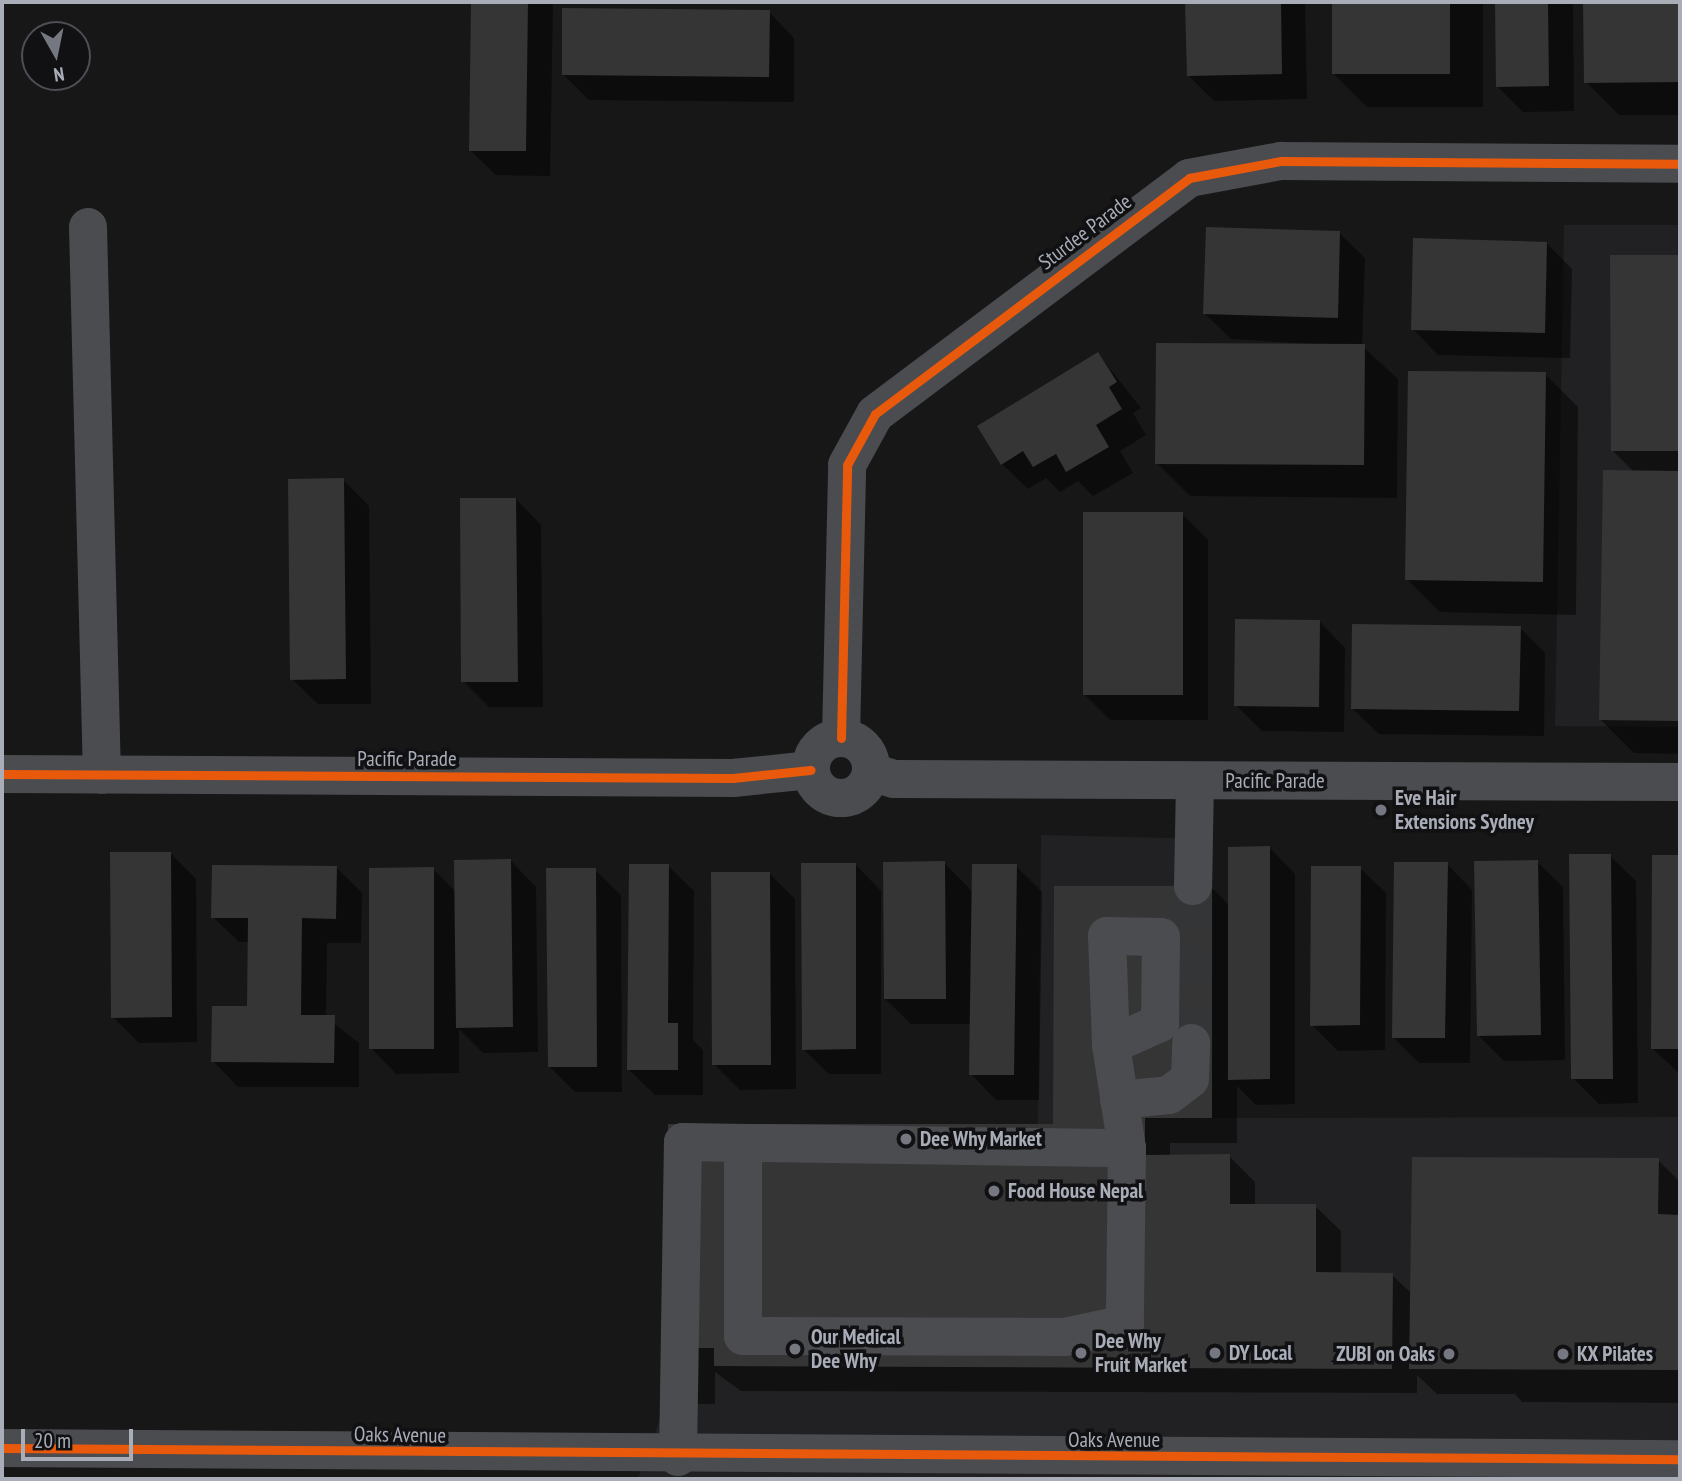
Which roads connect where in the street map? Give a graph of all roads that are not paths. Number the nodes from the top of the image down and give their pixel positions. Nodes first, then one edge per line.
1 (1680, 164) edge
2 (88, 227) dead end
3 (841, 738) junction
4 (811, 770) junction
5 (871, 772) junction
6 (2, 774) edge
7 (102, 775) junction
8 (1195, 781) junction
9 (1680, 782) edge
10 (1193, 886) tunnel mouth
11 (1191, 1043) tunnel mouth
12 (1111, 1045) dead end
13 (1119, 1100) junction
14 (743, 1143) junction
15 (1126, 1148) junction
16 (2, 1448) edge
17 (678, 1457) junction
18 (1680, 1458) edge
19 (95, 1464) edge
20 (1336, 1468) edge

1 - 3 street, Sturdee Parade
2 - 7 street
3 - 4 street
3 - 5 street
4 - 5 street
4 - 7 street, Pacific Parade
5 - 8 street, Pacific Parade
6 - 7 street, Pacific Parade
8 - 9 street, Pacific Parade
8 - 10 street
11 - 13 street
12 - 13 street
13 - 15 street
14 - 15 street
14 - 15 street
14 - 17 street
16 - 19 street, Oaks Avenue
17 - 19 street, Oaks Avenue
17 - 20 street, Oaks Avenue
18 - 20 street, Oaks Avenue

